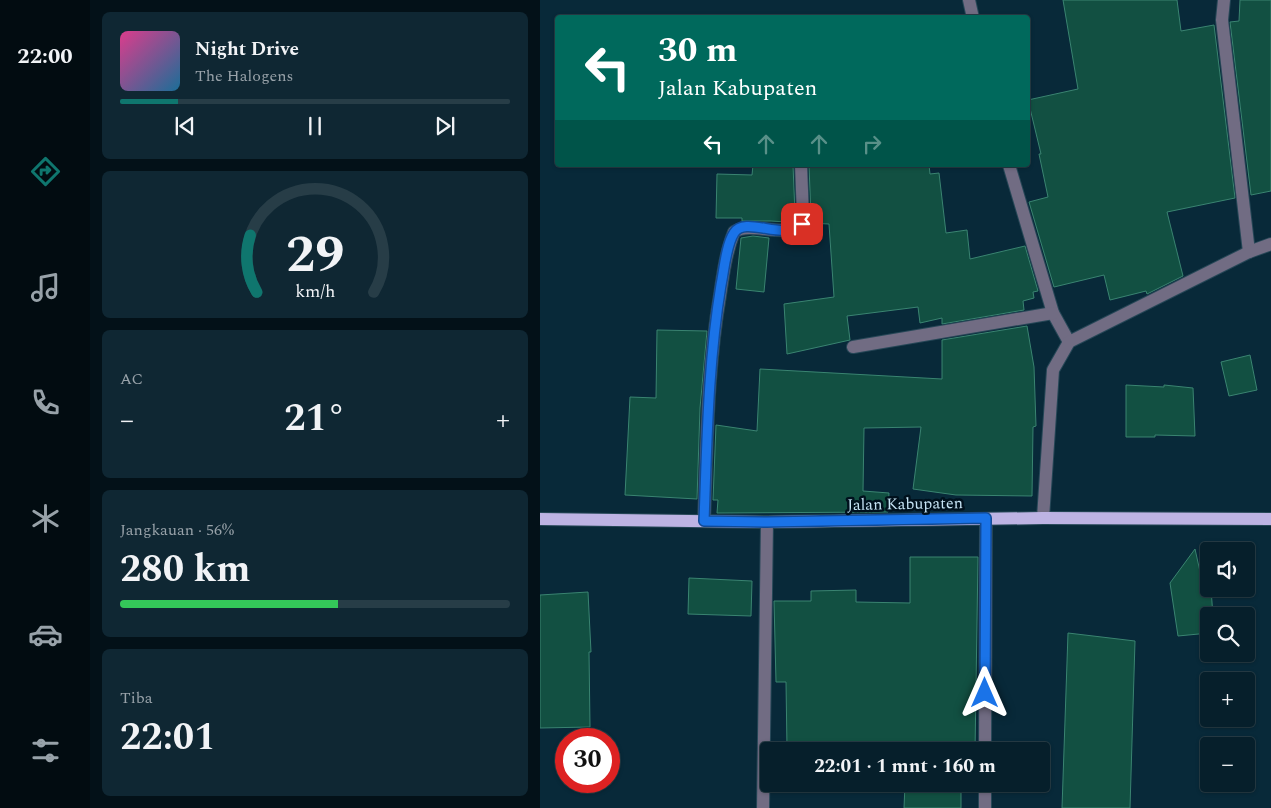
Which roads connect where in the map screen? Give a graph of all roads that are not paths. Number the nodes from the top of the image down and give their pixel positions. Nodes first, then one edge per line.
1 (969, 0) edge
2 (1224, 0) edge
3 (972, 15) edge
4 (801, 167) edge
5 (1010, 167) edge
6 (1271, 244) edge
7 (1249, 252) junction
8 (1053, 313) junction
9 (1069, 342) junction
10 (853, 347) dead end
11 (986, 518) junction
12 (1043, 518) junction
13 (1271, 519) edge
14 (540, 520) edge
15 (704, 521) junction
16 (767, 522) junction
17 (985, 742) edge
18 (985, 792) edge
19 (763, 808) edge
20 (985, 808) edge

1 - 3 street
2 - 7 street
4 - 15 street
5 - 8 street
6 - 7 street
7 - 9 street
8 - 9 street
8 - 10 street
9 - 12 street
11 - 12 main road, Jalan Kabupaten
11 - 16 main road, Jalan Kabupaten
11 - 17 street
12 - 13 main road, Jalan Kabupaten
14 - 15 main road, Jalan Kabupaten
15 - 16 main road, Jalan Kabupaten
16 - 19 street
18 - 20 street

